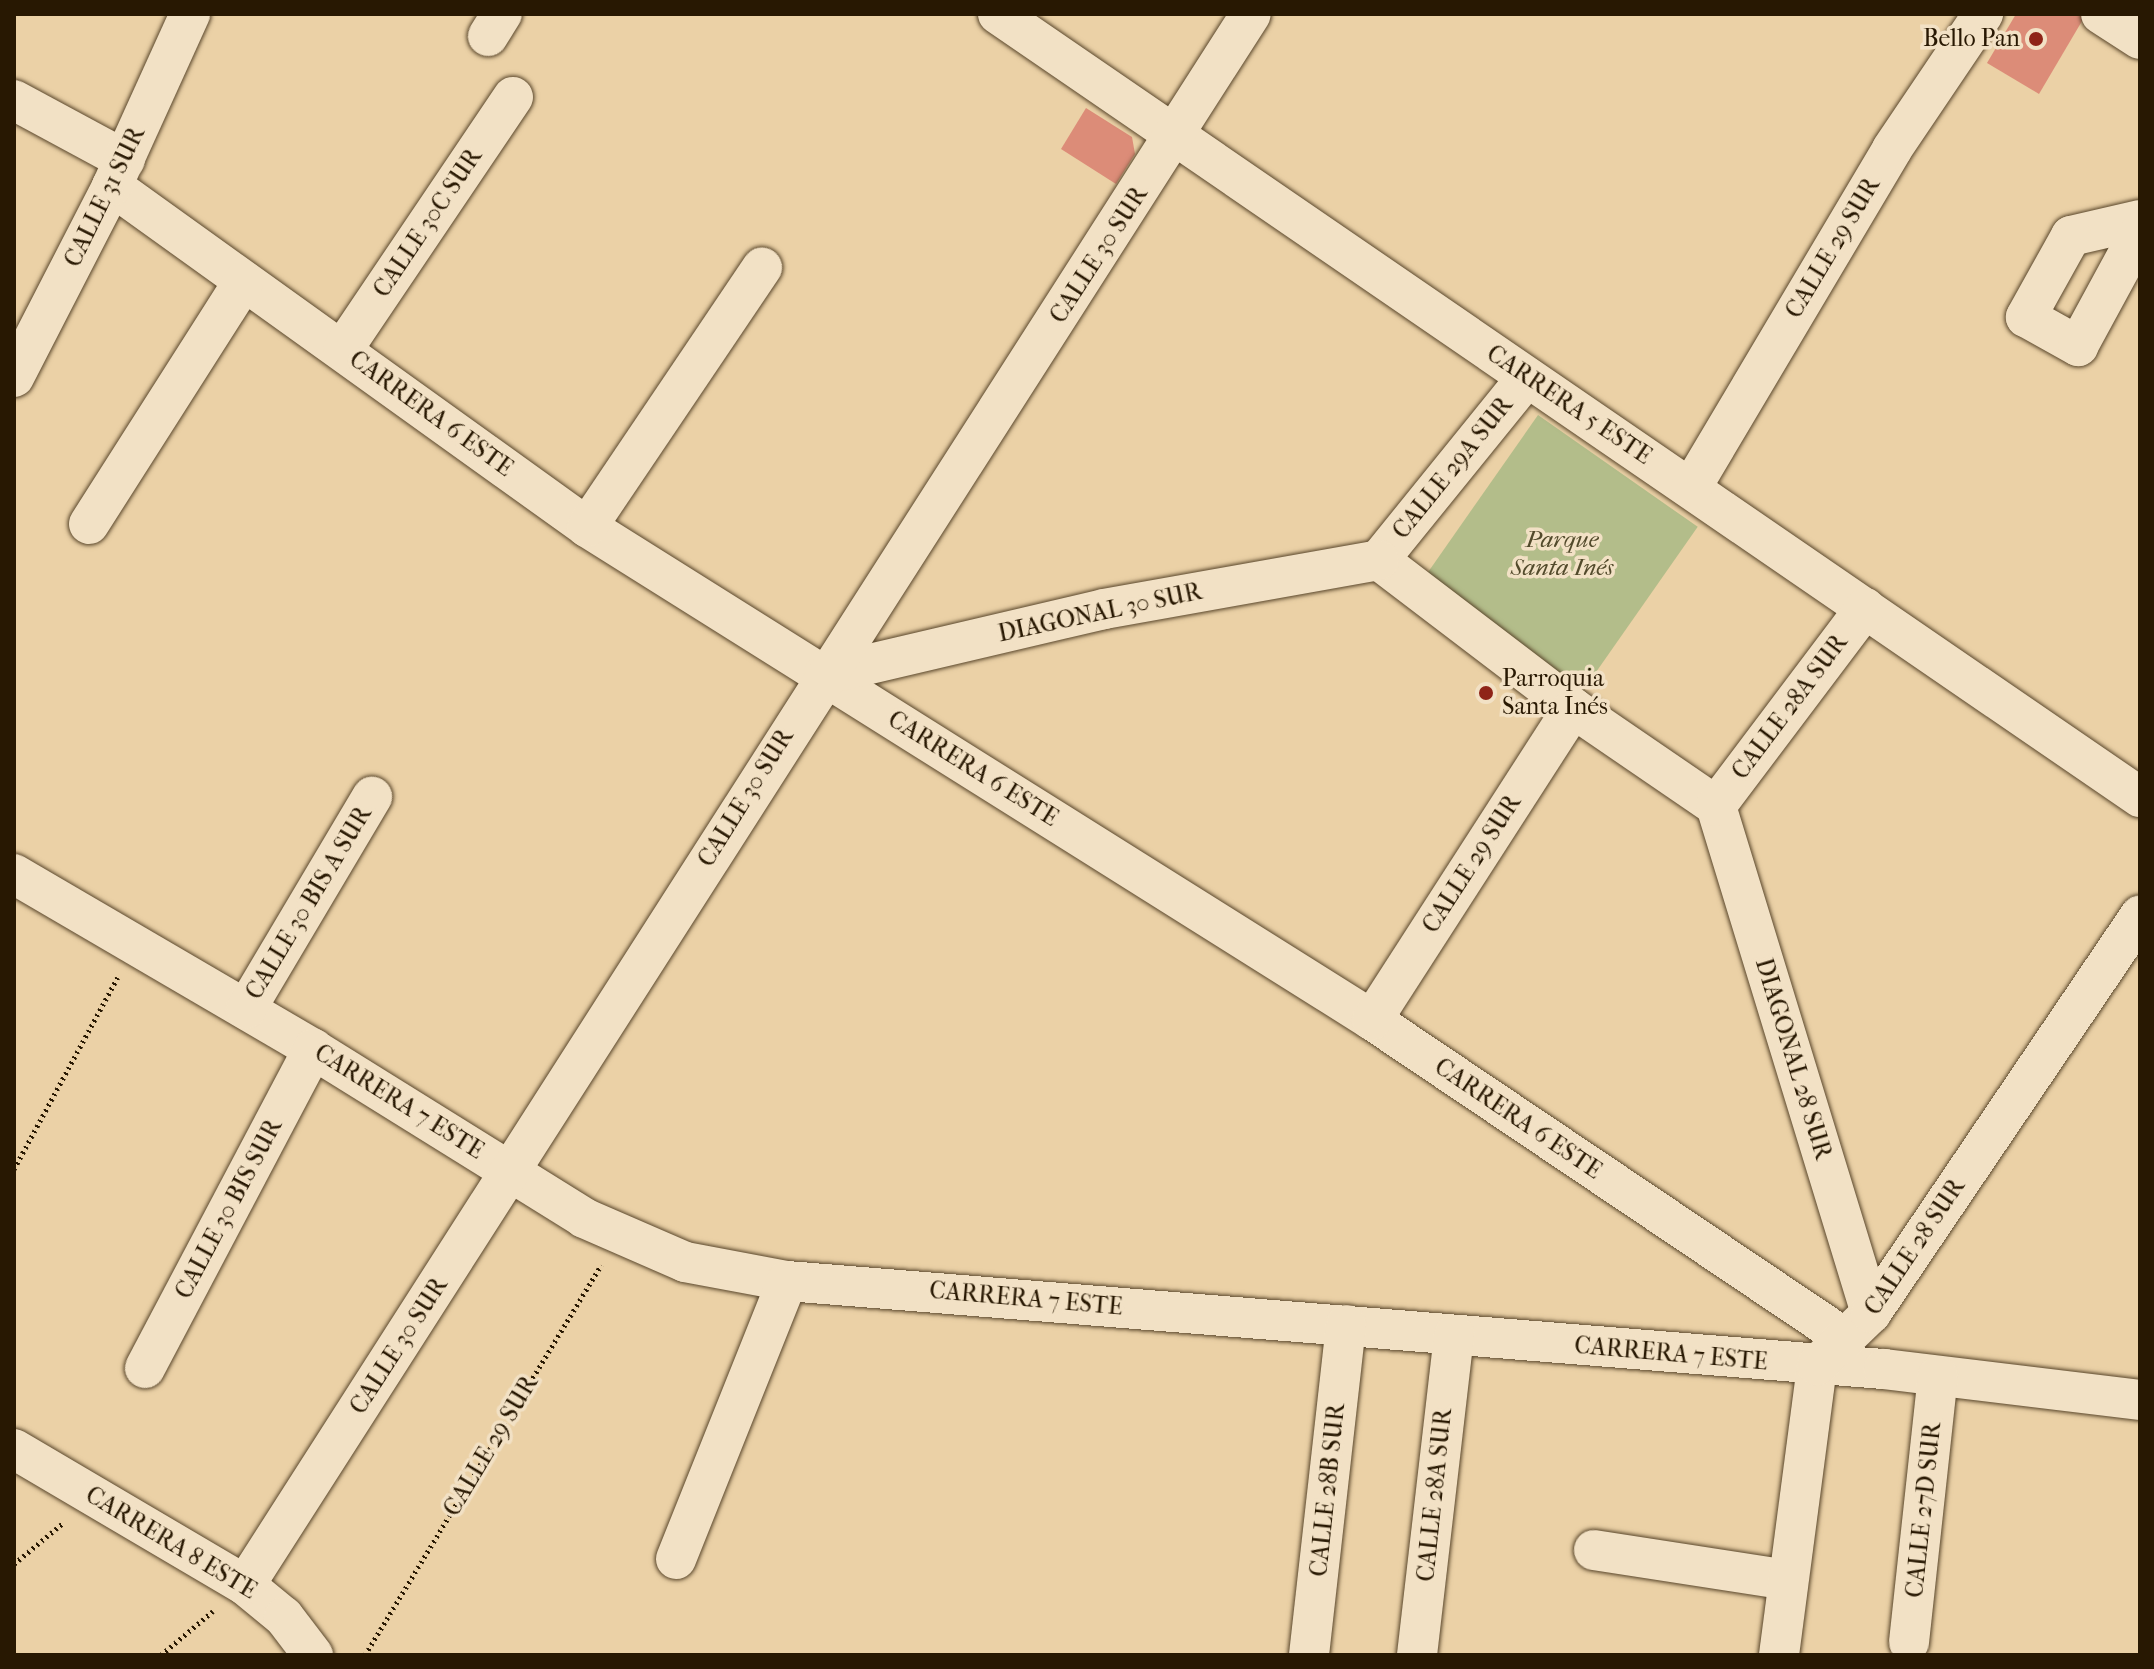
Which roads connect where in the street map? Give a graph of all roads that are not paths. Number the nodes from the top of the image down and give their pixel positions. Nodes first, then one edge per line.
1 (190, 14) edge
2 (998, 14) edge
3 (1251, 14) edge
4 (1983, 14) edge
5 (2101, 14) edge
6 (2140, 39) edge
7 (513, 97) dead end
8 (14, 100) edge
9 (1177, 137) junction
10 (118, 173) junction
11 (2140, 220) edge
12 (2140, 232) edge
13 (762, 268) dead end
14 (244, 281) junction
15 (343, 349) junction
16 (14, 377) edge
17 (1527, 377) junction
18 (1691, 488) junction
19 (89, 524) dead end
20 (587, 527) junction
21 (1379, 560) junction
22 (1865, 608) junction
23 (823, 675) junction
24 (1573, 708) junction
25 (372, 797) dead end
26 (2140, 797) edge
27 (1716, 806) junction
28 (14, 874) edge
29 (2140, 916) edge
30 (246, 1009) junction
31 (1372, 1020) junction
32 (313, 1049) junction
33 (511, 1173) junction
34 (787, 1281) junction
35 (1346, 1325) junction
36 (1454, 1335) junction
37 (1844, 1338) junction
38 (145, 1368) dead end
39 (1938, 1377) junction
40 (2140, 1400) edge
41 (14, 1449) edge
42 (1594, 1550) dead end
43 (676, 1559) dead end
44 (1788, 1580) junction
45 (245, 1585) junction
46 (1909, 1642) dead end
47 (313, 1655) edge
48 (1309, 1655) edge
49 (1417, 1655) edge
50 (1779, 1655) edge

1 - 10 street, CALLE 31 SUR
2 - 9 street, CARRERA 5 ESTE
3 - 9 street, CALLE 30 SUR
4 - 18 street, CALLE 29 SUR
5 - 6 street
7 - 15 street, CALLE 30C SUR
8 - 10 street, CARRERA 6 ESTE
9 - 17 street, CARRERA 5 ESTE
9 - 23 street, CALLE 30 SUR
10 - 14 street, CARRERA 6 ESTE
10 - 16 street, CALLE 31 SUR
11 - 12 street
13 - 20 street
14 - 15 street, CARRERA 6 ESTE
14 - 19 street
15 - 20 street, CARRERA 6 ESTE
17 - 18 street, CARRERA 5 ESTE
17 - 21 street, CALLE 29A SUR
18 - 22 street, CARRERA 5 ESTE
20 - 23 street, CARRERA 6 ESTE
21 - 23 street, DIAGONAL 30 SUR
21 - 24 street
22 - 26 street, CARRERA 5 ESTE
22 - 27 street, CALLE 28A SUR
23 - 31 street, CARRERA 6 ESTE
23 - 33 street, CALLE 30 SUR
24 - 27 street
24 - 31 street, CALLE 29 SUR
25 - 30 street, CALLE 30 BIS A SUR
27 - 37 street, DIAGONAL 28 SUR
28 - 30 street, CARRERA 7 ESTE
29 - 37 street, CALLE 28 SUR
30 - 32 street, CARRERA 7 ESTE
31 - 37 street, CARRERA 6 ESTE
32 - 33 street, CARRERA 7 ESTE
32 - 38 street, CALLE 30 BIS SUR
33 - 34 street, CARRERA 7 ESTE
33 - 45 street, CALLE 30 SUR
34 - 35 street, CARRERA 7 ESTE
34 - 43 street
35 - 36 street, CARRERA 7 ESTE
35 - 48 street, CALLE 28B SUR
36 - 37 street, CARRERA 7 ESTE
36 - 49 street, CALLE 28A SUR
37 - 39 street, CARRERA 7 ESTE
37 - 44 street, CALLE 28 SUR
39 - 40 street, CARRERA 7 ESTE
39 - 46 street, CALLE 27D SUR
41 - 45 street, CARRERA 8 ESTE
42 - 44 street
44 - 50 street, CALLE 28 SUR
45 - 47 street, CARRERA 8 ESTE

